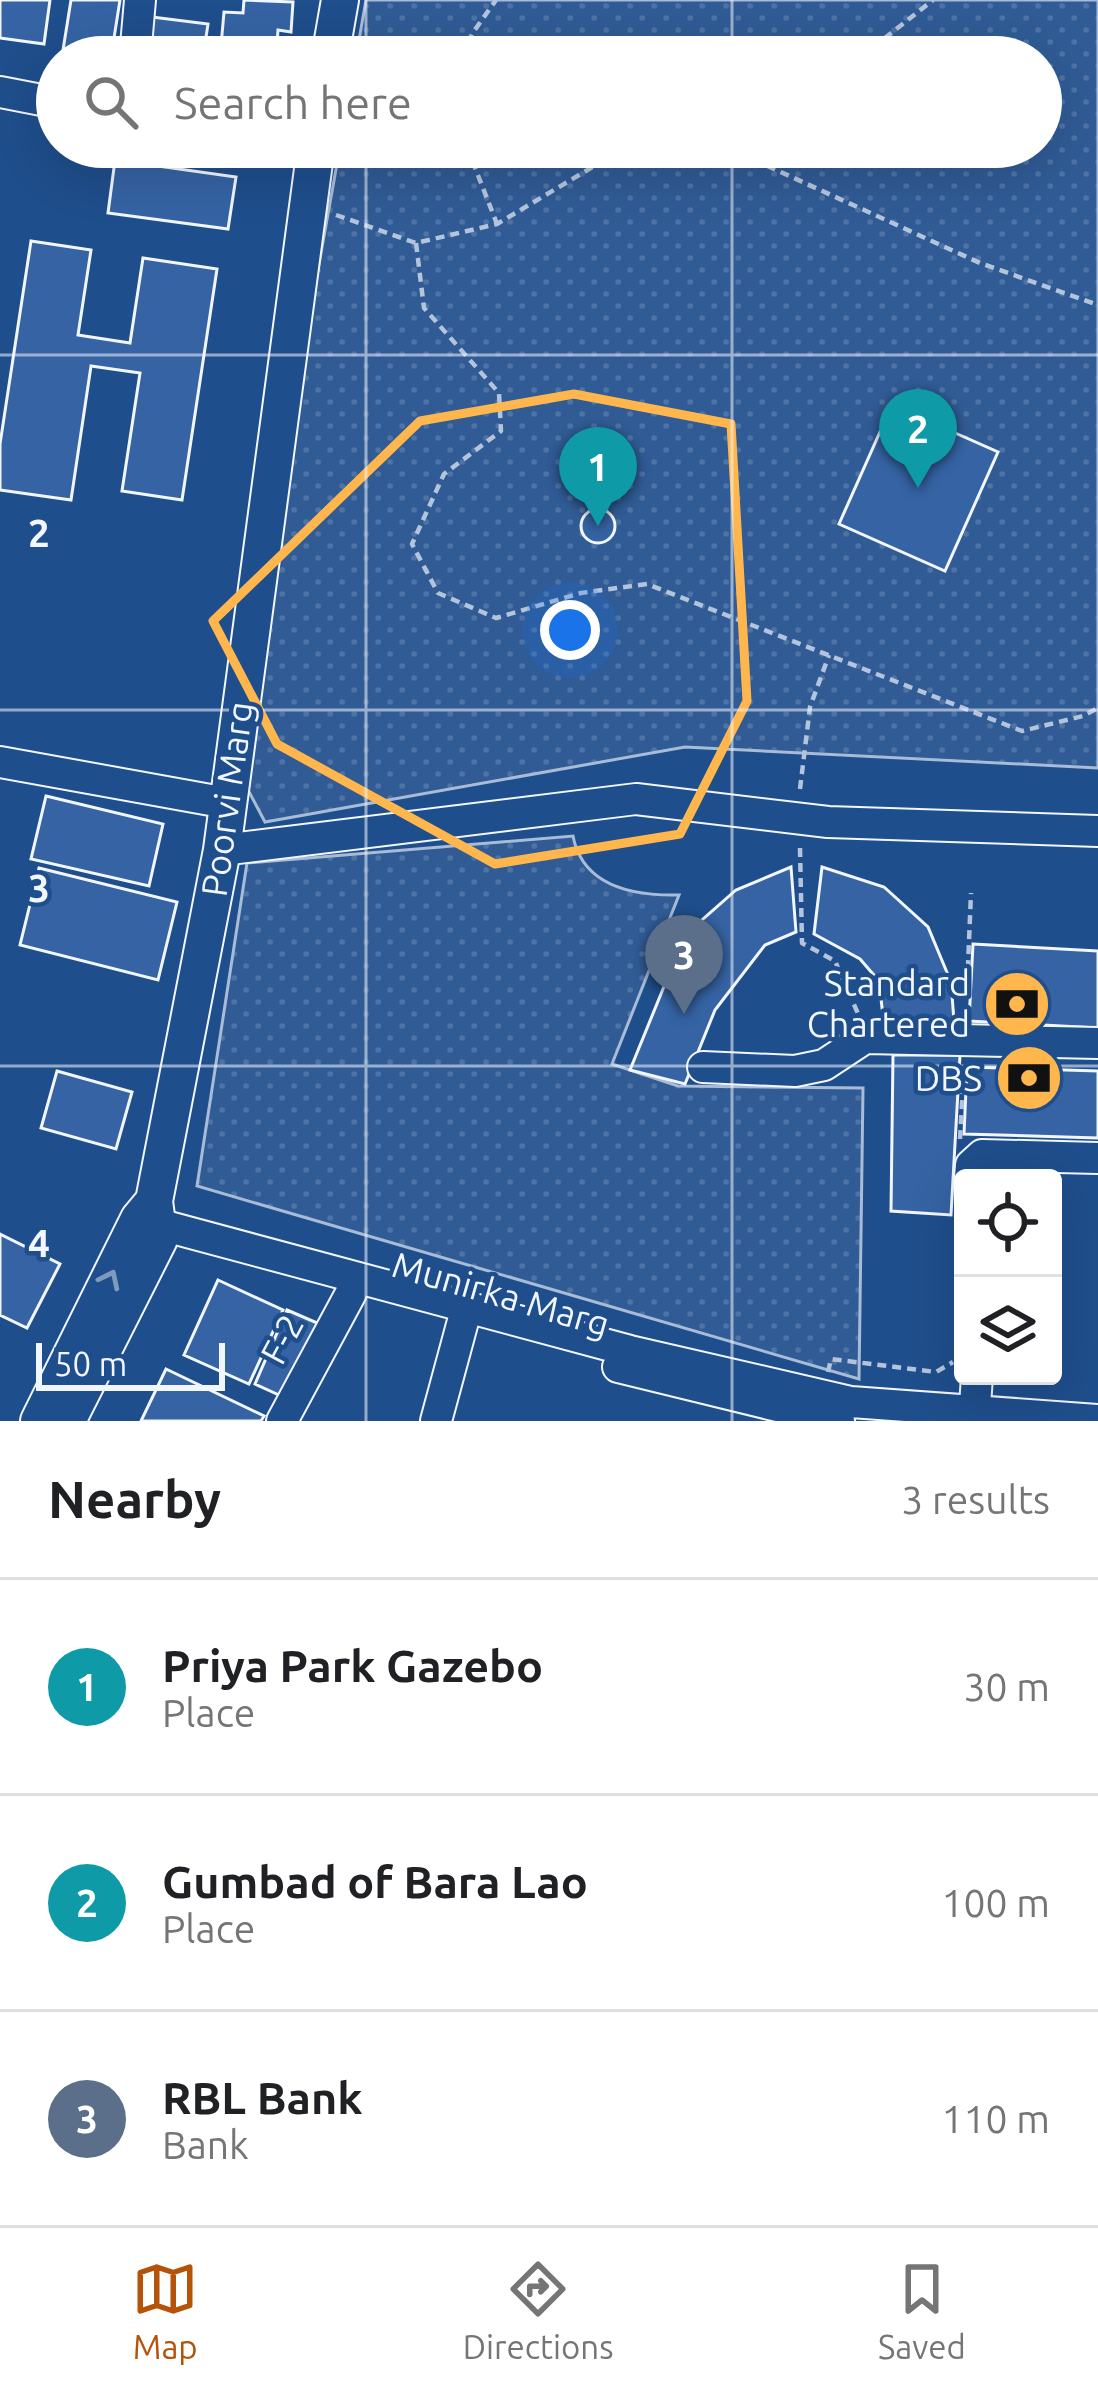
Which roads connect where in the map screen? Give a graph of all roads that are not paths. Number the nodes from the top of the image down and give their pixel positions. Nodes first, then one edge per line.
1 (140, 0) edge
2 (340, 0) edge
3 (137, 36) edge
4 (334, 36) edge
5 (0, 92) edge
6 (36, 99) edge
7 (309, 168) edge
8 (0, 762) edge
9 (227, 803) junction
10 (1098, 831) edge
11 (222, 850) junction
12 (1098, 1043) edge
13 (704, 1067) dead end
14 (1098, 1158) edge
15 (971, 1169) edge
16 (149, 1223) junction
17 (351, 1293) junction
18 (464, 1321) junction
19 (976, 1385) edge
20 (835, 1413) edge
21 (974, 1418) edge
22 (1098, 1420) edge
23 (38, 1421) edge
24 (67, 1421) edge
25 (282, 1421) edge
26 (436, 1421) edge

1 - 3 street
2 - 4 main road
5 - 6 street
7 - 9 main road, Poorvi Marg
8 - 9 street
9 - 11 main road, Poorvi Marg
10 - 11 street
11 - 16 main road, Poorvi Marg
12 - 13 street
14 - 15 street
16 - 17 street, Munirka Marg
16 - 20 street
23 -> 16 main road, Poorvi Marg
16 - 24 main road, Poorvi Marg
17 - 18 street, Munirka Marg
17 - 25 street, F-2
18 - 20 street, Munirka Marg
18 - 26 street
19 - 21 street
20 - 21 street, Munirka Marg
21 - 22 street, Munirka Marg

